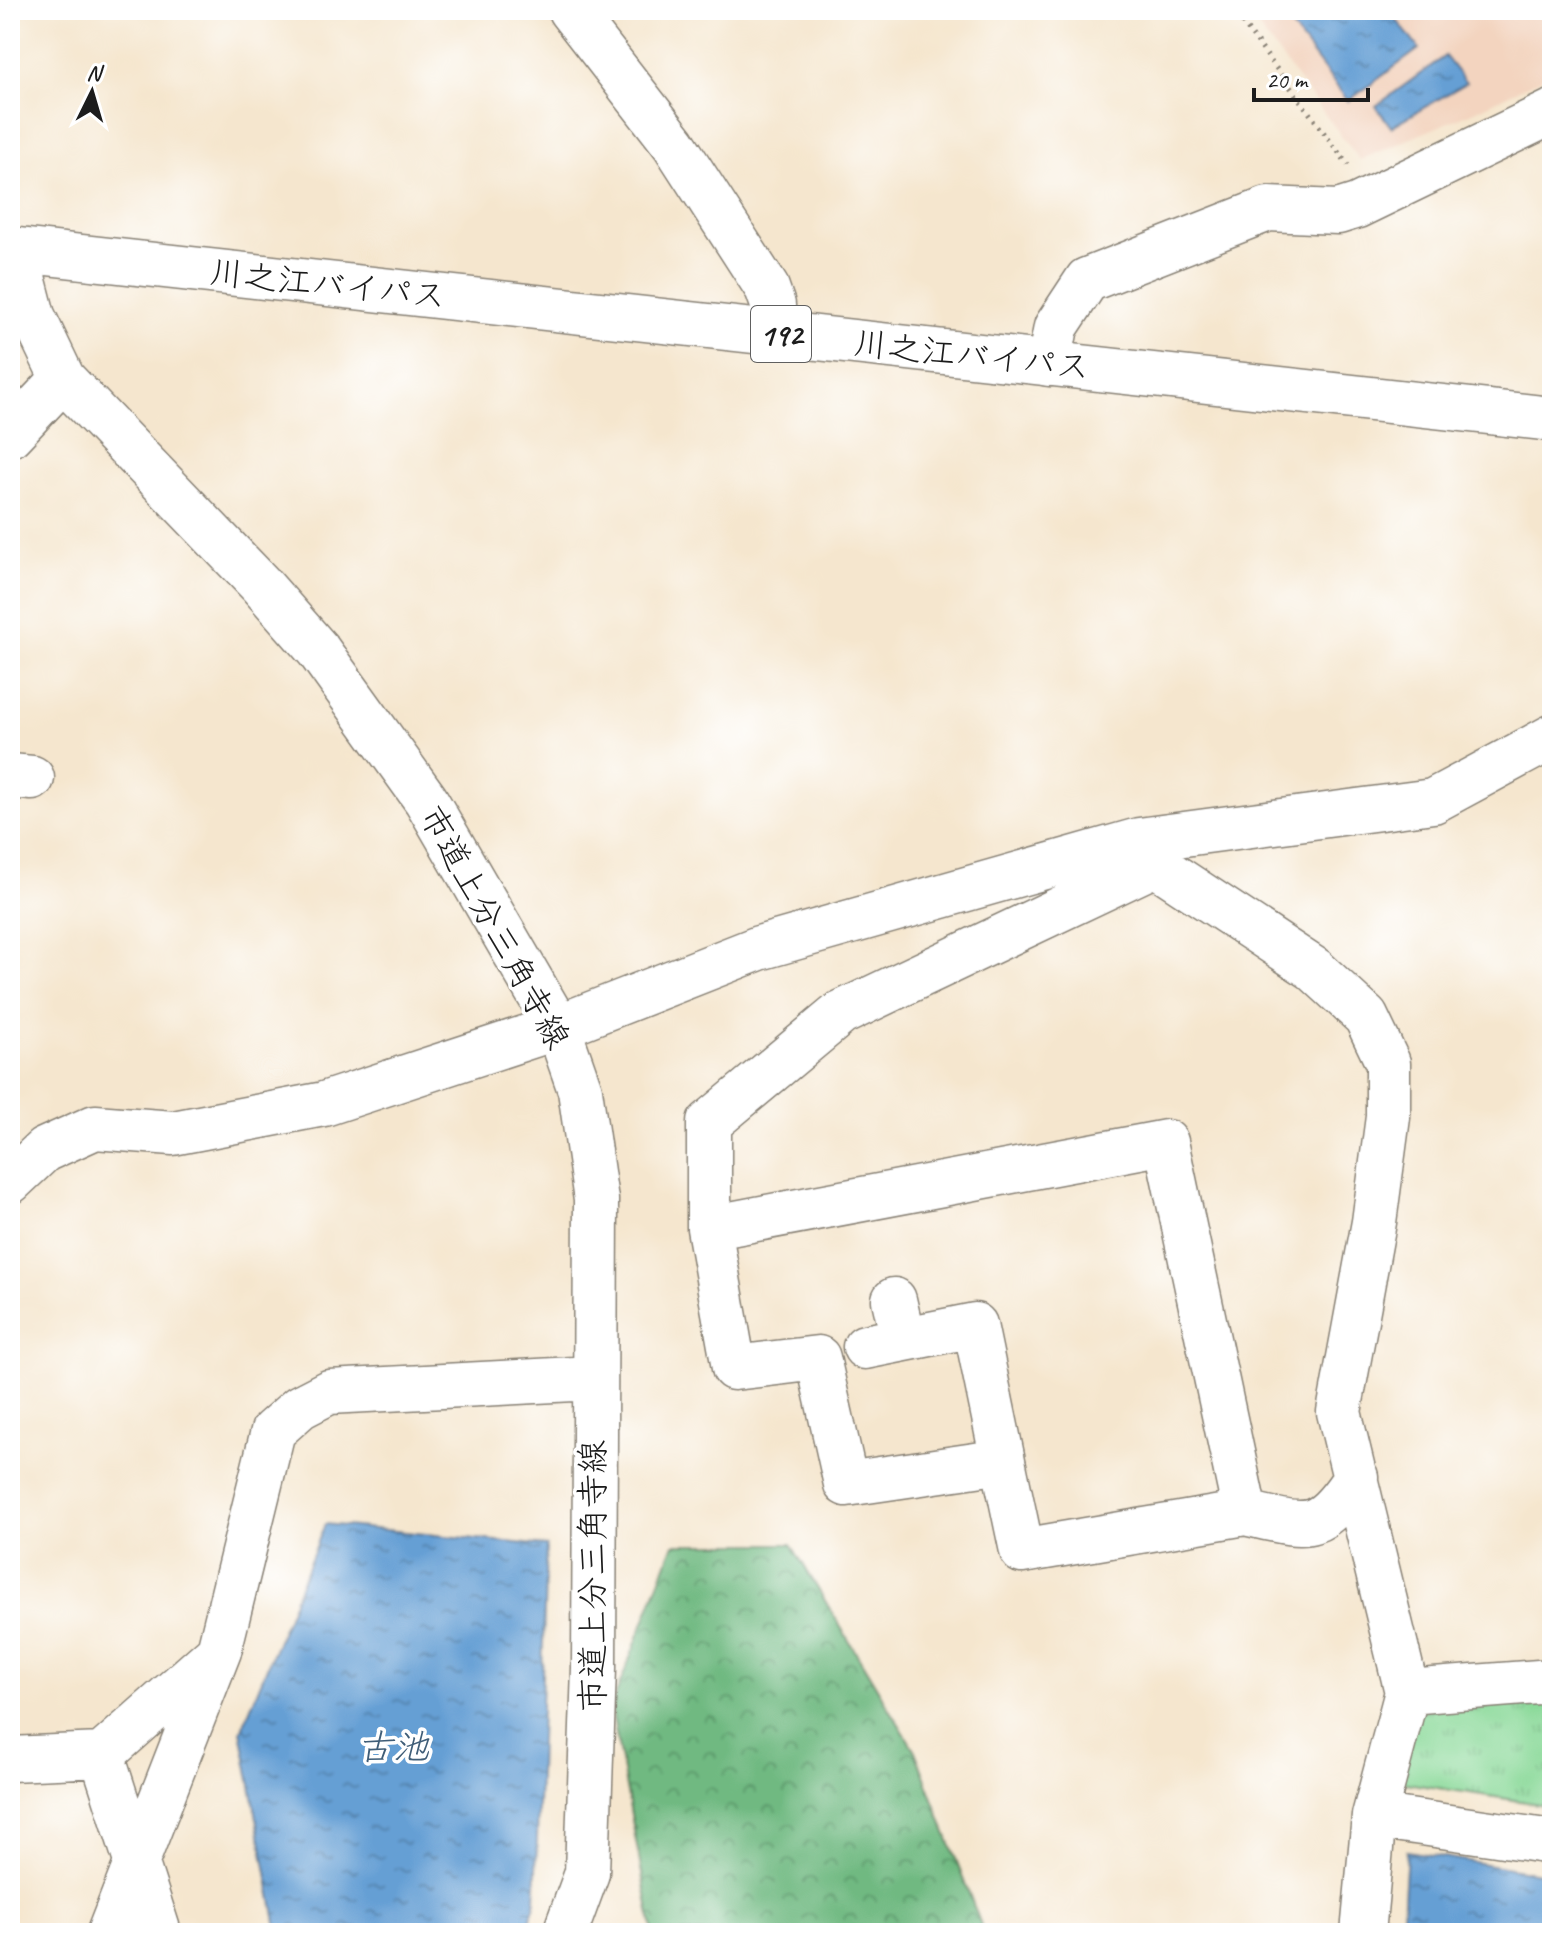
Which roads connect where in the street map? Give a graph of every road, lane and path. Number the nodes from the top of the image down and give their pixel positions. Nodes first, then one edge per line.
1 (570, 10) edge
2 (1233, 10) edge
3 (1552, 112) edge
4 (1354, 173) dead end
5 (13, 249) edge
6 (773, 305) dead end
7 (1049, 364) junction
8 (63, 379) junction
9 (1552, 419) edge
10 (10, 435) edge
11 (1552, 737) edge
12 (1147, 852) junction
13 (558, 1027) junction
14 (10, 1182) edge
15 (709, 1228) junction
16 (887, 1329) dead end
17 (593, 1378) junction
18 (1003, 1461) junction
19 (1356, 1477) junction
20 (1245, 1513) junction
21 (219, 1651) junction
22 (1552, 1681) edge
23 (1407, 1692) junction
24 (102, 1755) junction
25 (10, 1759) edge
26 (1374, 1816) junction
27 (1552, 1842) edge
28 (137, 1866) junction
29 (109, 1933) edge
30 (159, 1933) edge
31 (565, 1933) edge
32 (1363, 1933) edge

1 - 6 main road
2 - 4 path
3 - 7 main road
5 - 7 main road, 川之江バイパス / 192
5 - 8 main road, 市道上分三角寺線
7 - 9 main road, 川之江バイパス / 192
8 - 10 main road
8 - 13 main road, 市道上分三角寺線
11 - 12 main road
12 - 13 main road
12 - 15 main road
12 - 19 main road
13 - 14 main road
13 - 17 main road, 市道上分三角寺線
15 - 18 main road
15 - 20 main road
16 - 18 main road
17 - 21 main road
17 - 31 main road, 市道上分三角寺線
18 - 20 main road
19 - 20 main road
19 - 23 main road
21 - 24 main road
21 - 28 main road
22 - 23 main road
23 - 26 main road
24 - 25 main road
24 - 28 main road
26 - 27 main road
26 - 32 main road
28 - 29 main road
28 - 30 main road

